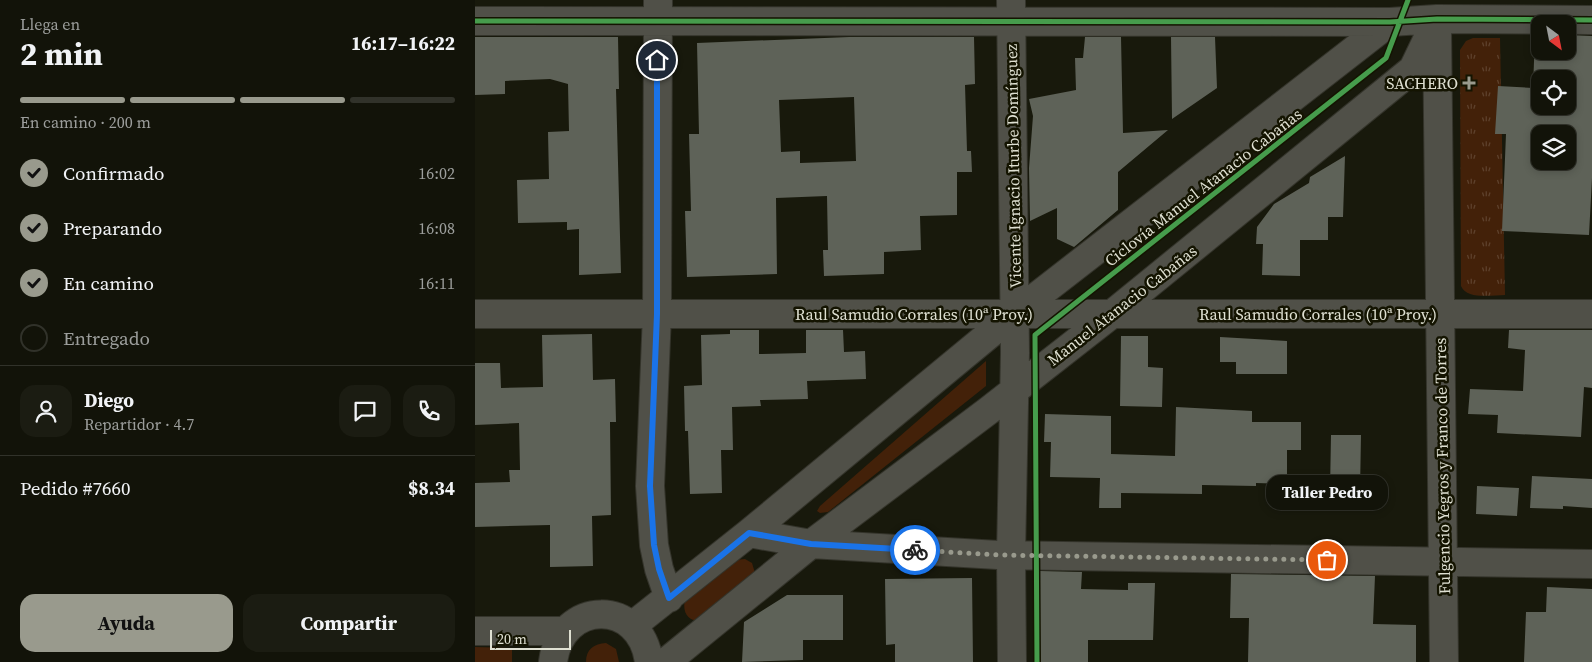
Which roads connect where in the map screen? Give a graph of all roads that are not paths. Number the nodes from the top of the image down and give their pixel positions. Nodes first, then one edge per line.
1 (1437, 9) edge
2 (657, 11) edge
3 (1011, 11) edge
4 (1592, 20) edge
5 (475, 21) edge
6 (1390, 22) junction
7 (475, 314) edge
8 (657, 314) junction
9 (1014, 314) junction
10 (1112, 314) junction
11 (1440, 314) junction
12 (1592, 314) edge
13 (1015, 390) junction
14 (749, 533) junction
15 (811, 544) junction
16 (1011, 555) junction
17 (1443, 562) junction
18 (1592, 564) edge
19 (669, 598) junction
20 (632, 626) junction
21 (475, 631) edge
22 (565, 632) junction
23 (553, 662) edge
24 (649, 662) edge
25 (665, 662) edge
26 (1012, 662) edge
27 (1444, 662) edge

1 - 4 street
1 - 6 street
1 - 10 street, Manuel Atanacio Cabañas
1 - 11 street, Fulgencio Yegros y Franco de Torres
2 - 3 street
2 - 5 street
2 - 8 street
3 - 6 street
3 - 9 street, Vicente Ignacio Iturbe Domínguez
6 - 9 street
7 - 8 street, Raul Samudio Corrales (10ª Proy.)
8 - 9 street, Raul Samudio Corrales (10ª Proy.)
8 - 19 street
9 - 10 street, Raul Samudio Corrales (10ª Proy.)
9 - 13 street, Vicente Ignacio Iturbe Domínguez
9 - 14 street
10 - 11 street, Raul Samudio Corrales (10ª Proy.)
10 - 13 street, Manuel Atanacio Cabañas
11 - 12 street, Raul Samudio Corrales (10ª Proy.)
11 - 17 street, Fulgencio Yegros y Franco de Torres
13 - 15 street, Manuel Atanacio Cabañas
13 - 16 street, Vicente Ignacio Iturbe Domínguez
14 - 15 street
14 - 19 street
15 - 16 street
15 - 25 street, Manuel Atanacio Cabañas
16 - 17 street
16 - 26 street, Vicente Ignacio Iturbe Domínguez
17 - 18 street
17 - 27 street, Fulgencio Yegros y Franco de Torres
19 - 20 street
20 - 22 street
20 - 24 street
21 - 22 street
22 - 23 street

